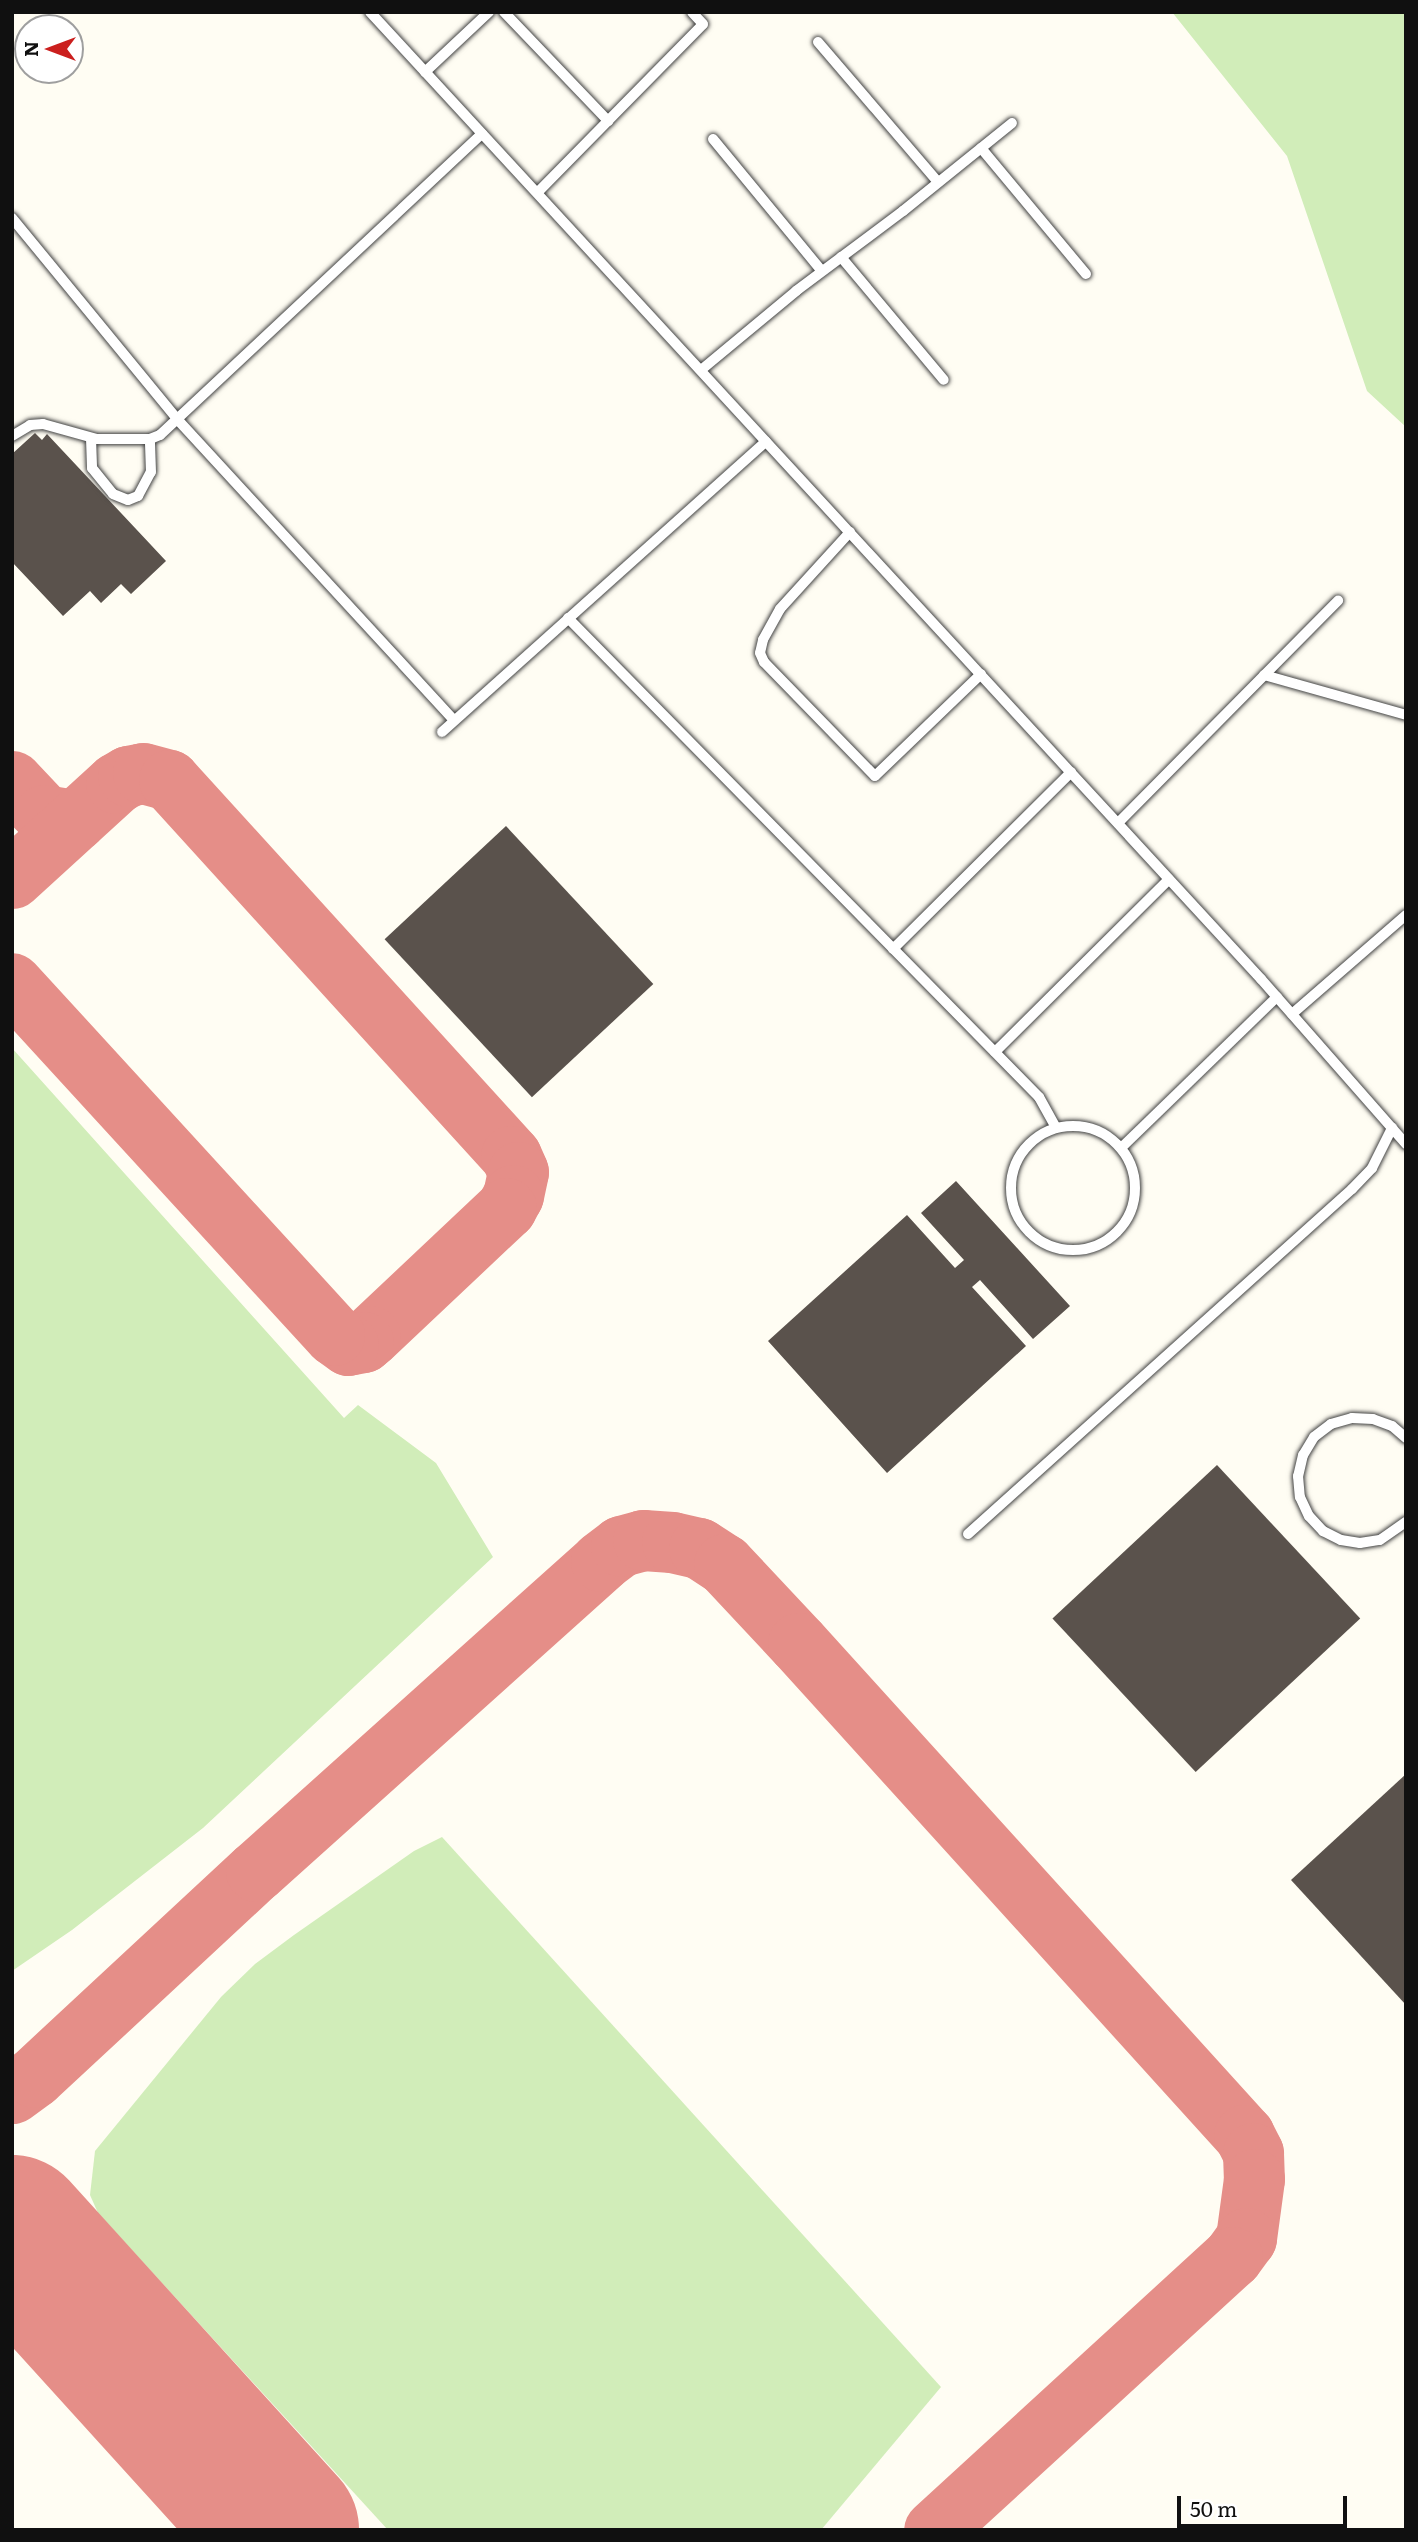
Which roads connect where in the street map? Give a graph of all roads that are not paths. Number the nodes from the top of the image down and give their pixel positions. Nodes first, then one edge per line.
1 (370, 12) edge
2 (488, 12) edge
3 (503, 12) edge
4 (692, 12) edge
5 (818, 42) dead end
6 (425, 72) junction
7 (608, 121) junction
8 (1012, 123) dead end
9 (482, 134) junction
10 (713, 139) dead end
11 (981, 148) junction
12 (938, 182) junction
13 (538, 192) junction
14 (12, 218) edge
15 (841, 257) junction
16 (822, 271) junction
17 (1086, 274) dead end
18 (701, 370) junction
19 (944, 380) dead end
20 (177, 419) junction
21 (12, 436) edge
22 (91, 438) junction
23 (150, 439) junction
24 (766, 441) junction
25 (850, 532) junction
26 (1338, 601) dead end
27 (568, 618) junction
28 (981, 674) junction
29 (1264, 675) junction
30 (1406, 715) edge
31 (454, 720) junction
32 (442, 732) dead end
33 (1071, 772) junction
34 (1118, 823) junction
35 (1169, 879) junction
36 (1406, 915) edge
37 (893, 948) junction
38 (1277, 997) junction
39 (1292, 1014) junction
40 (995, 1052) junction
41 (1056, 1128) junction
42 (1392, 1128) junction
43 (1406, 1144) edge
44 (1121, 1148) junction
45 (1406, 1438) edge
46 (1406, 1522) edge
47 (968, 1534) dead end

1 - 6 lane
2 - 6 lane
3 - 7 lane
4 - 7 lane
5 - 12 lane
6 - 9 lane
7 - 13 lane
8 - 11 lane
9 - 13 lane
9 - 20 lane
10 - 16 lane
11 - 12 lane
11 - 17 lane
12 - 15 lane
13 - 18 lane
14 - 20 lane
15 - 16 lane
15 - 19 lane
16 - 18 lane
18 - 24 lane
20 - 23 lane
20 - 31 lane
21 - 22 lane
22 - 23 lane
22 - 23 lane
24 - 25 lane
24 - 27 lane
25 - 28 lane
25 - 28 lane
26 - 29 lane
27 - 31 lane
27 - 37 lane
28 - 33 lane
29 - 30 lane
29 - 34 lane
31 - 32 lane
33 - 34 lane
33 - 37 lane
34 - 35 lane
35 - 38 lane
35 - 40 lane
36 - 39 lane
37 - 40 lane
38 - 39 lane
38 - 44 lane
39 - 42 lane
40 - 41 lane
41 - 44 lane
41 - 44 lane
42 - 43 lane
42 - 47 lane
45 - 46 lane

